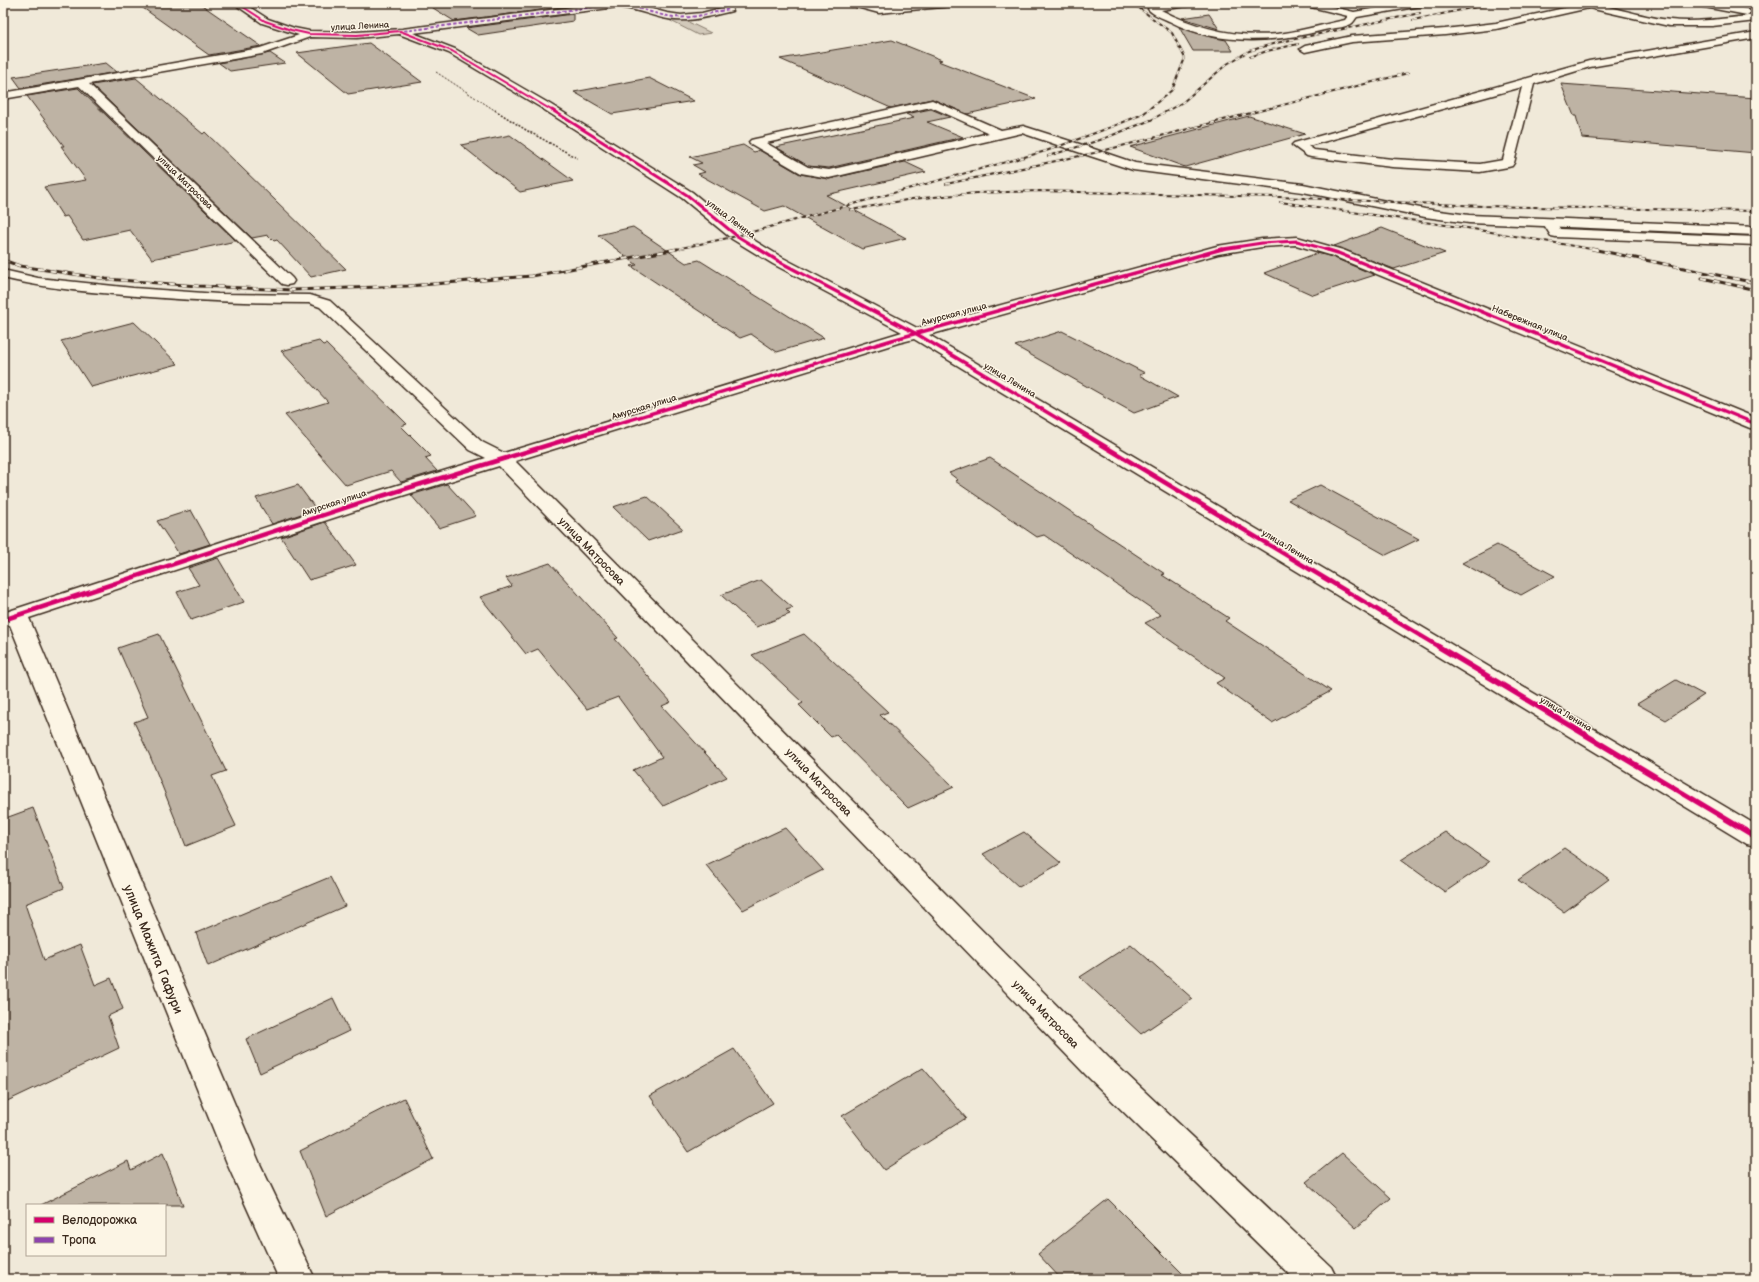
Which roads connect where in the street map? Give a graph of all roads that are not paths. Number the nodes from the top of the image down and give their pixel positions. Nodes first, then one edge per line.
1 (237, 3) edge
2 (616, 3) edge
3 (728, 3) edge
4 (852, 3) edge
5 (953, 3) edge
6 (1187, 3) edge
7 (1306, 3) edge
8 (1421, 3) edge
9 (1699, 3) edge
10 (1585, 4) edge
11 (1756, 11) edge
12 (1354, 16) junction
13 (1756, 18) edge
14 (400, 31) junction
15 (309, 34) junction
16 (1756, 35) edge
17 (1304, 49) dead end
18 (1529, 82) junction
19 (82, 83) junction
20 (3, 96) edge
21 (1000, 134) junction
22 (1550, 223) junction
23 (1756, 231) edge
24 (1297, 241) joint
25 (1756, 241) edge
26 (3, 274) edge
27 (287, 281) dead end
28 (915, 333) junction
29 (1756, 424) edge
30 (502, 459) junction
31 (10, 618) edge
32 (1756, 837) edge
33 (298, 1279) edge
34 (1319, 1279) edge

1 - 15 street, улица Ленина
2 - 3 street
2 - 14 street
4 - 5 street
6 - 12 street
7 - 12 street
8 - 12 street
9 - 11 street
10 - 13 street
10 - 17 street
14 - 15 street, улица Ленина
14 - 28 street, улица Ленина
15 - 19 street
16 - 18 street
18 - 18 street
19 - 20 street
19 - 27 street, улица Матросова
21 - 21 street
21 - 22 street
22 - 23 street
22 - 25 street
24 - 28 street, Амурская улица
24 - 29 street, Набережная улица
26 - 30 street, улица Матросова
28 - 30 street, Амурская улица
28 - 32 street, улица Ленина
30 - 31 street, Амурская улица
30 - 34 street, улица Матросова
31 - 33 street, улица Мажита Гафури

